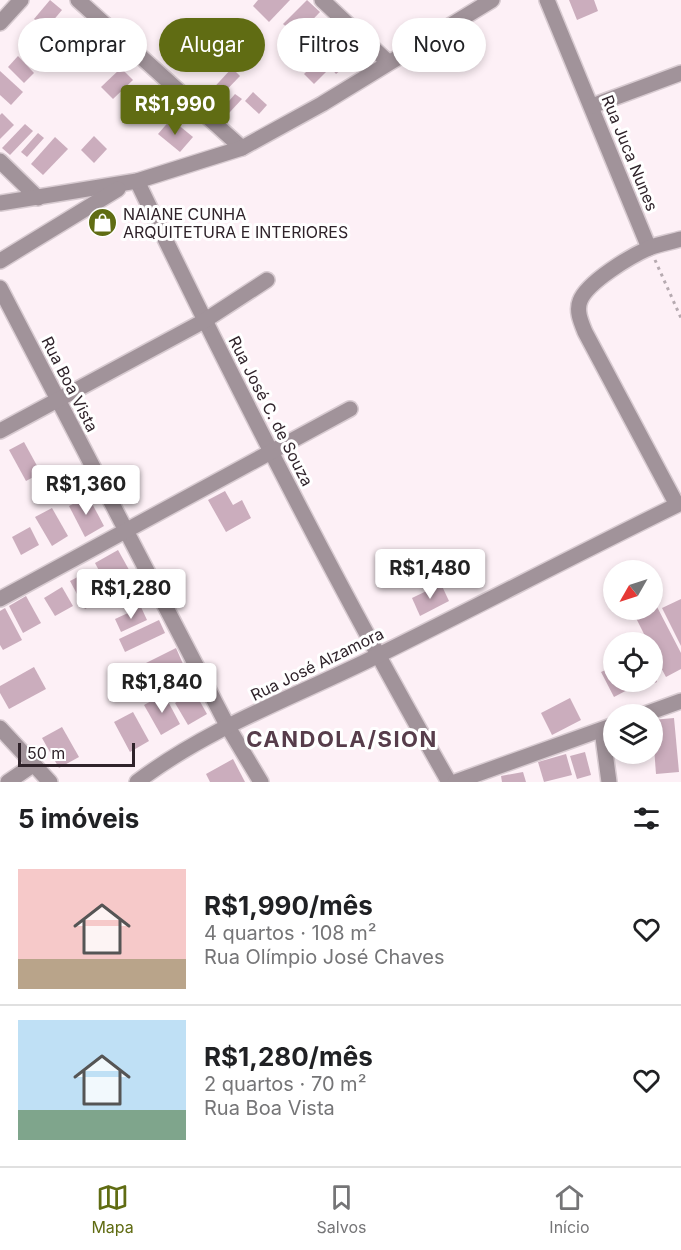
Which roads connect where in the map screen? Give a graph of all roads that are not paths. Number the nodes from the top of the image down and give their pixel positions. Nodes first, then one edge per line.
1 (21, 0) edge
2 (78, 0) edge
3 (322, 0) edge
4 (492, 0) edge
5 (547, 0) edge
6 (0, 23) edge
7 (388, 62) junction
8 (681, 73) edge
9 (592, 106) junction
10 (242, 148) junction
11 (0, 161) edge
12 (132, 182) junction
13 (38, 198) junction
14 (0, 202) edge
15 (681, 239) edge
16 (649, 248) junction
17 (0, 261) edge
18 (267, 280) dead end
19 (0, 288) edge
20 (204, 321) junction
21 (57, 399) junction
22 (350, 409) dead end
23 (0, 431) edge
24 (271, 452) junction
25 (126, 531) junction
26 (0, 599) edge
27 (377, 656) junction
28 (681, 701) edge
29 (663, 708) edge
30 (228, 727) junction
31 (0, 728) edge
32 (603, 730) edge
33 (34, 764) junction
34 (609, 764) edge
35 (8, 782) edge
36 (50, 782) edge
37 (137, 782) edge
38 (261, 782) edge
39 (449, 782) edge
40 (455, 782) edge
41 (609, 782) edge

1 - 6 street
2 - 10 street
3 - 7 street
4 - 7 street
5 - 9 street, Rua Juca Nunes
7 - 10 street
8 - 9 street
9 - 16 street, Rua Juca Nunes
10 - 12 street
11 - 13 street
12 - 13 street
12 - 17 street
12 - 20 street, Rua José C. de Souza
13 - 14 street
15 - 16 street
16 - 27 street, Rua José Alzamora
18 - 20 street
19 - 21 street, Rua Boa Vista
20 - 21 street
20 - 24 street, Rua José C. de Souza
21 - 23 street
21 - 25 street, Rua Boa Vista
22 - 24 street
24 - 25 street
24 - 27 street, Rua José C. de Souza
25 - 26 street
25 - 30 street, Rua Boa Vista
27 - 30 street, Rua José Alzamora
27 - 39 street, Rua José C. de Souza
28 - 29 street
30 - 37 street, Rua José Alzamora
30 - 38 street, Rua Boa Vista
31 - 33 street
32 - 40 street
33 - 35 street
33 - 36 street
34 - 41 street

